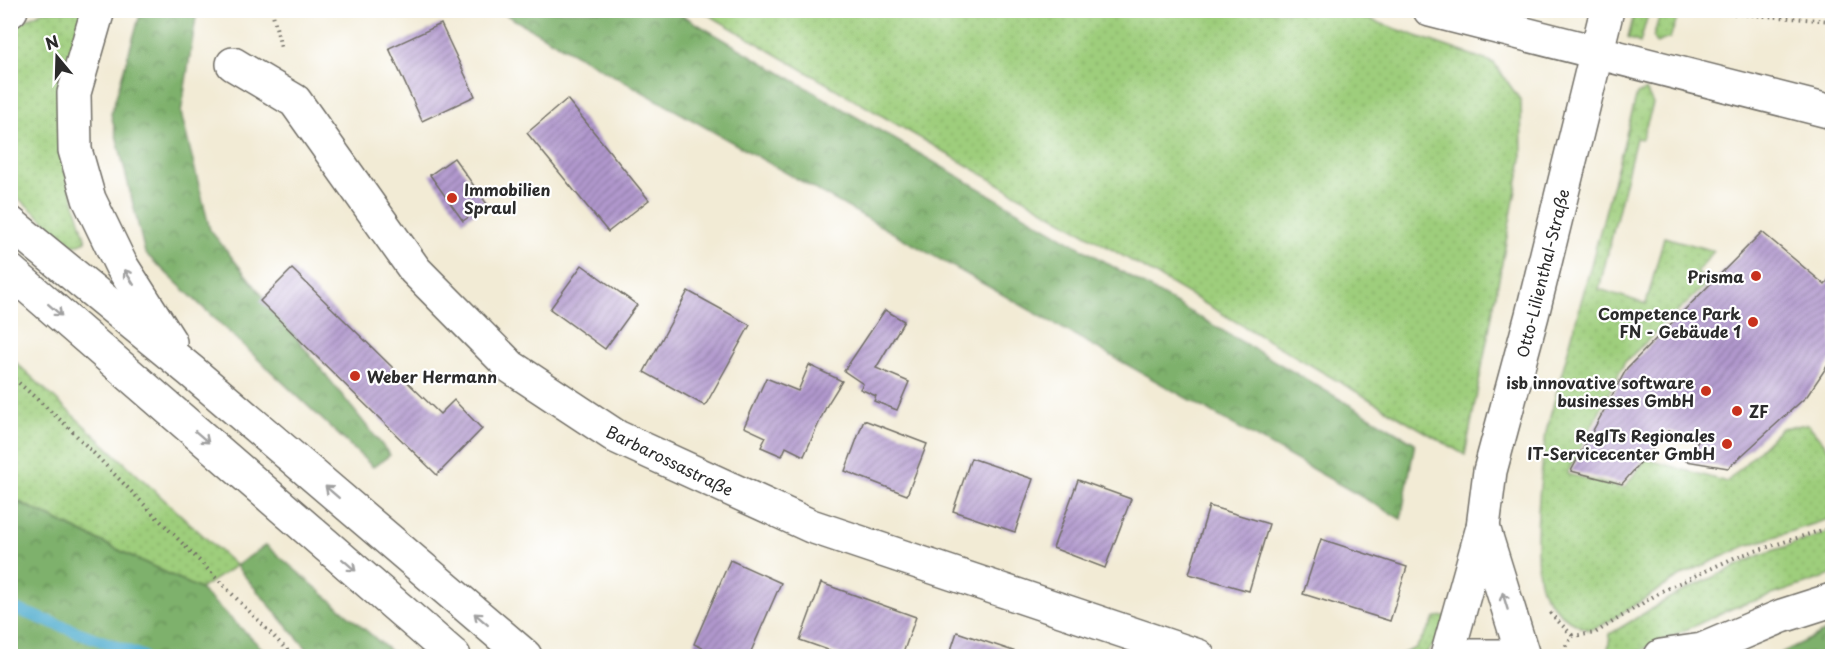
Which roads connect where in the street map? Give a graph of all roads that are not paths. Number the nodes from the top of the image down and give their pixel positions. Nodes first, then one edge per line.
1 (98, 10) edge
2 (1430, 10) edge
3 (1606, 10) edge
4 (1594, 54) junction
5 (233, 64) dead end
6 (1833, 112) edge
7 (10, 223) edge
8 (10, 272) edge
9 (191, 371) junction
10 (1483, 527) junction
11 (1833, 600) edge
12 (1114, 643) edge
13 (1700, 653) edge
14 (454, 657) edge
15 (525, 657) edge
16 (1198, 657) edge
17 (1447, 657) edge
18 (1468, 657) edge
19 (1506, 657) edge
20 (1522, 657) edge
21 (1660, 657) edge

9 -> 1 street
2 - 4 street
3 - 4 street, Otto-Lilienthal-Straße
4 - 6 street
4 - 10 street, Otto-Lilienthal-Straße
5 - 12 street, Barbarossastraße
7 - 9 street
8 -> 14 street
15 -> 9 street
10 - 17 street, Otto-Lilienthal-Straße
20 -> 10 street, Otto-Lilienthal-Straße
11 - 13 street
12 - 16 street, Barbarossastraße
13 - 21 street
18 - 19 street

